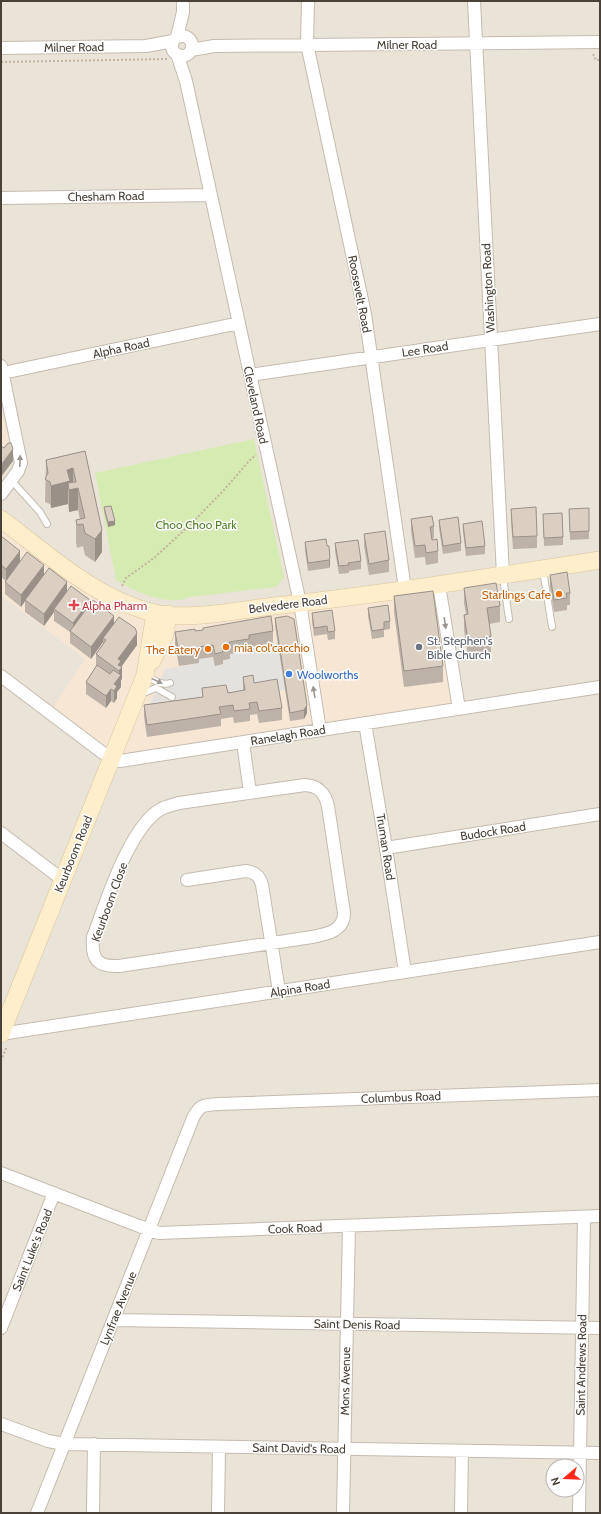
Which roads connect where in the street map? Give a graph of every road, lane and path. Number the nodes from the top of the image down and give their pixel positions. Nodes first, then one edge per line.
1 (308, 1) edge
2 (474, 1) edge
3 (183, 7) edge
4 (600, 42) edge
5 (476, 43) junction
6 (307, 44) junction
7 (182, 46) junction
8 (1, 48) edge
9 (211, 195) junction
10 (1, 198) edge
11 (239, 323) junction
12 (600, 324) edge
13 (491, 339) junction
14 (372, 357) junction
15 (2, 369) edge
16 (250, 375) junction
17 (259, 453) dead end
18 (11, 480) junction
19 (1, 494) edge
20 (1, 519) edge
21 (47, 524) dead end
22 (600, 560) edge
23 (543, 569) junction
24 (503, 575) junction
25 (439, 585) junction
26 (121, 588) dead end
27 (405, 589) junction
28 (300, 603) junction
29 (162, 614) junction
30 (509, 619) dead end
31 (552, 627) dead end
32 (145, 674) junction
33 (1, 676) edge
34 (170, 683) dead end
35 (600, 687) edge
36 (172, 697) dead end
37 (134, 702) junction
38 (459, 709) junction
39 (365, 723) junction
40 (320, 730) junction
41 (239, 742) junction
42 (112, 757) junction
43 (247, 793) junction
44 (600, 814) edge
45 (1, 833) edge
46 (386, 848) junction
47 (63, 880) junction
48 (187, 880) dead end
49 (600, 942) edge
50 (271, 943) junction
51 (405, 972) junction
52 (279, 991) junction
53 (4, 1037) edge
54 (1, 1061) edge
55 (600, 1090) edge
56 (202, 1106) joint
57 (1, 1172) edge
58 (54, 1193) junction
59 (600, 1216) edge
60 (584, 1217) junction
61 (349, 1226) junction
62 (149, 1230) junction
63 (113, 1320) junction
64 (346, 1324) junction
65 (1, 1328) edge
66 (581, 1328) junction
67 (600, 1328) edge
68 (1, 1424) edge
69 (64, 1444) junction
70 (94, 1444) junction
71 (219, 1447) junction
72 (344, 1449) junction
73 (462, 1452) junction
74 (580, 1453) junction
75 (600, 1453) edge
76 (37, 1513) edge
77 (93, 1513) edge
78 (218, 1513) edge
79 (343, 1513) edge
80 (461, 1513) edge
81 (578, 1513) edge

1 - 6 street, Roosevelt Road
2 - 5 street, Washington Road
3 - 7 street, Cleveland Road
4 - 5 street, Milner Road
5 - 6 street, Milner Road
5 - 13 street, Washington Road
6 - 7 street, Milner Road
6 - 14 street, Roosevelt Road
7 - 8 street, Milner Road
7 - 9 street, Cleveland Road
9 - 10 street, Chesham Road
9 - 11 street, Cleveland Road
11 - 15 street, Alpha Road
11 - 16 street, Cleveland Road
12 - 13 street, Lee Road
13 - 14 street, Lee Road
13 - 24 street, Washington Road
14 - 16 street, Lee Road
14 - 27 street, Roosevelt Road
18 -> 15 street
16 - 28 street, Cleveland Road
17 - 26 path
18 - 19 street
18 - 21 lane
20 - 29 main road, Belvedere Road
22 - 23 main road, Belvedere Road
23 - 24 main road, Belvedere Road
23 - 31 lane
24 - 25 main road, Belvedere Road
24 - 30 lane
25 - 27 main road, Belvedere Road
25 -> 38 street
27 - 28 main road, Belvedere Road
28 - 29 main road, Belvedere Road
40 -> 28 street, Cleveland Road
29 - 32 main road, Keurboom Road
32 -> 34 lane
32 - 37 main road, Keurboom Road
33 - 42 street, Ranelagh Road
35 - 38 street, Ranelagh Road
36 - 37 lane
37 - 42 main road, Keurboom Road
38 - 39 street, Ranelagh Road
39 - 40 street, Ranelagh Road
39 - 46 street, Truman Road
40 - 41 street, Ranelagh Road
41 - 42 street, Ranelagh Road
41 - 43 street
42 - 47 main road, Keurboom Road
43 - 50 street, Keurboom Close
43 - 50 street, Keurboom Close
44 - 46 street, Budock Road
45 - 47 street
46 - 51 street, Truman Road
47 - 53 main road, Keurboom Road
48 - 50 street
49 - 51 street, Alpina Road
50 - 52 street
51 - 52 street, Alpina Road
52 - 53 street, Alpina Road
53 - 54 path
55 - 56 street, Columbus Road
56 - 62 street, Lynfrae Avenue
57 - 58 street, Cook Road
58 - 62 street, Cook Road
58 - 65 street, Saint Luke's Road
59 - 60 street, Cook Road
60 - 61 street, Cook Road
60 - 66 street, Saint Andrews Road
61 - 62 street, Cook Road
61 - 64 street, Mons Avenue
62 - 63 street, Lynfrae Avenue
63 - 64 street, Saint Denis Road
63 - 69 street, Lynfrae Avenue
64 - 66 street, Saint Denis Road
64 - 72 street, Mons Avenue
66 - 67 street, Saint Denis Road
66 - 74 street, Saint Andrews Road
68 - 69 street, Saint David's Road
69 - 70 street, Saint David's Road
69 - 76 street, Lynfrae Avenue
70 - 71 street, Saint David's Road
70 - 77 street
71 - 72 street, Saint David's Road
71 - 78 street
72 - 73 street, Saint David's Road
72 - 79 street, Mons Avenue
73 - 74 street, Saint David's Road
73 - 80 street
74 - 75 street, Saint David's Road
74 - 81 street, Saint Andrews Road

